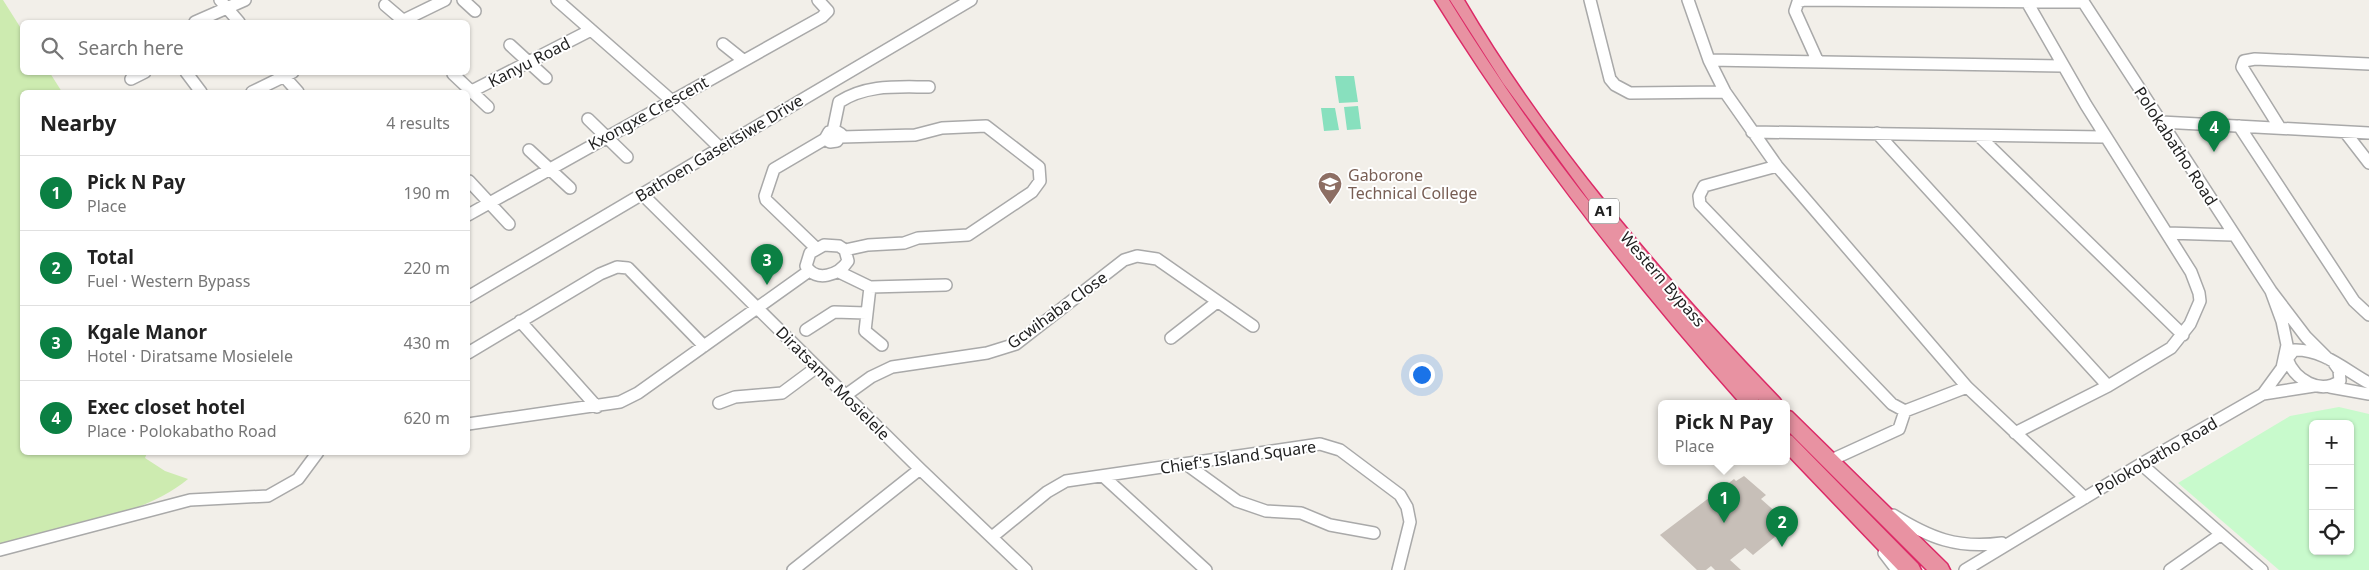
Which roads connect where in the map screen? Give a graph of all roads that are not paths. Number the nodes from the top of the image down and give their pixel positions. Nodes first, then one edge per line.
1 (220, 0) edge
2 (245, 0) edge
3 (445, 0) edge
4 (463, 0) edge
5 (556, 0) edge
6 (818, 0) edge
7 (971, 0) edge
8 (1442, 0) edge
9 (1457, 0) edge
10 (1590, 0) edge
11 (1688, 0) edge
12 (2082, 1) edge
13 (2027, 2) junction
14 (385, 4) dead end
15 (227, 8) junction
16 (475, 11) dead end
17 (200, 20) edge
18 (238, 20) edge
19 (400, 20) edge
20 (406, 20) edge
21 (591, 30) junction
22 (722, 44) dead end
23 (510, 45) dead end
24 (743, 60) junction
25 (1709, 60) junction
26 (528, 61) junction
27 (1818, 62) junction
28 (2369, 64) edge
29 (2062, 66) junction
30 (139, 75) edge
31 (188, 75) edge
32 (284, 75) edge
33 (287, 75) edge
34 (454, 75) edge
35 (546, 78) dead end
36 (131, 79) dead end
37 (929, 87) dead end
38 (199, 90) edge
39 (256, 90) edge
40 (297, 90) edge
41 (467, 90) edge
42 (470, 91) edge
43 (1725, 92) junction
44 (470, 93) edge
45 (672, 101) junction
46 (488, 108) dead end
47 (588, 120) dead end
48 (2161, 122) junction
49 (2239, 126) junction
50 (2280, 128) junction
51 (1752, 132) junction
52 (2345, 132) junction
53 (1876, 133) junction
54 (2369, 133) edge
55 (833, 135) junction
56 (607, 136) junction
57 (1979, 136) junction
58 (2105, 138) junction
59 (720, 148) junction
60 (529, 150) dead end
61 (627, 157) dead end
62 (2369, 163) edge
63 (1777, 166) junction
64 (549, 168) junction
65 (470, 182) edge
66 (570, 188) dead end
67 (642, 194) junction
68 (488, 203) junction
69 (470, 214) edge
70 (508, 224) dead end
71 (2167, 233) junction
72 (2233, 235) junction
73 (816, 248) junction
74 (845, 250) junction
75 (809, 271) junction
76 (839, 272) junction
77 (946, 285) dead end
78 (870, 286) junction
79 (2271, 291) junction
80 (470, 296) edge
81 (1217, 302) junction
82 (757, 308) junction
83 (866, 312) junction
84 (2369, 315) edge
85 (520, 321) junction
86 (1253, 326) dead end
87 (806, 330) dead end
88 (2183, 335) junction
89 (1171, 338) dead end
90 (882, 345) dead end
91 (704, 346) junction
92 (470, 352) edge
93 (2287, 359) junction
94 (2330, 360) junction
95 (817, 367) junction
96 (2369, 383) edge
97 (2108, 386) junction
98 (1966, 387) junction
99 (2324, 387) junction
100 (2263, 394) junction
101 (2369, 394) edge
102 (846, 395) junction
103 (1749, 400) edge
104 (1770, 400) edge
105 (718, 403) dead end
106 (597, 407) junction
107 (1905, 410) junction
108 (1790, 421) edge
109 (470, 424) edge
110 (2015, 433) junction
111 (1790, 445) edge
112 (316, 455) edge
113 (1829, 460) junction
114 (1186, 464) junction
115 (2141, 464) junction
116 (920, 469) junction
117 (1103, 476) junction
118 (1866, 498) junction
119 (2085, 498) junction
120 (1846, 504) junction
121 (1374, 533) dead end
122 (2220, 535) junction
123 (992, 537) junction
124 (2012, 541) junction
125 (0, 550) edge
126 (792, 570) edge
127 (1026, 570) edge
128 (1206, 570) edge
129 (1398, 570) edge
130 (1897, 570) edge
131 (1911, 570) edge
132 (1940, 570) edge
133 (1965, 570) edge
134 (2170, 570) edge
135 (2262, 570) edge

1 - 15 street
2 - 15 street
3 - 20 street
4 - 16 street
5 - 21 street
6 - 24 street, Kxongxe Crescent
7 - 59 street, Bathoen Gaseitsiwe Drive
8 - 103 highway, Western Bypass / A1
9 - 104 highway, Western Bypass / A1
10 - 43 street
11 - 25 street
12 - 13 street
12 - 48 street, Polokabatho Road
13 - 27 street
13 - 29 street
14 - 19 street
15 - 17 street
15 - 18 street
21 - 26 street, Kanyu Road
21 - 45 street
22 - 24 street
23 - 26 street
24 - 45 street, Kxongxe Crescent
25 - 27 street
25 - 43 street
26 - 35 street
26 - 42 street, Kanyu Road
27 - 29 street
28 - 50 street
29 - 58 street
30 - 36 street
31 - 38 street
32 - 39 street
33 - 40 street
34 - 41 street
37 - 55 street
43 - 51 street
44 - 46 street
45 - 56 street, Kxongxe Crescent
45 - 59 street
47 - 56 street
48 - 49 street
48 - 72 street, Polokabatho Road
49 - 50 street
49 - 84 street
50 - 52 street
51 - 53 street
51 - 63 street
52 - 54 street
52 - 62 street
53 - 57 street
53 - 97 street
55 - 73 street
55 - 74 street
56 - 61 street
56 - 64 street, Kxongxe Crescent
57 - 58 street
57 - 88 street
58 - 71 street
59 - 67 street, Bathoen Gaseitsiwe Drive
60 - 64 street
63 - 98 street
63 - 107 street
64 - 66 street
64 - 68 street, Kxongxe Crescent
65 - 68 street
67 - 80 street, Bathoen Gaseitsiwe Drive
67 - 82 street, Diratsame Mosielele
68 - 69 street, Kxongxe Crescent
68 - 70 street
71 - 72 street
71 - 88 street
72 - 79 street, Polokabatho Road
73 - 74 street
73 - 75 street
74 - 76 street
75 - 76 street
75 - 82 street
76 - 78 street
77 - 78 street
78 - 83 street
79 - 93 street
79 - 94 street
81 - 86 street, Gcwihaba Close
81 - 89 street
81 - 102 street, Gcwihaba Close
82 - 91 street
82 - 95 street, Diratsame Mosielele
83 - 87 street
83 - 90 street
85 - 91 street
85 - 92 street
85 - 106 street
88 - 97 street
91 - 106 street
93 - 94 street
93 - 99 street
93 - 100 street, Polokobatho Road
94 - 96 street
94 - 99 street
95 - 102 street, Diratsame Mosielele
95 - 105 street
97 - 110 street
98 - 107 street
98 - 110 street
99 - 100 street
99 - 101 street
100 - 115 street, Polokobatho Road
102 - 116 street, Diratsame Mosielele
106 - 109 street
107 - 113 street
108 - 113 highway
110 - 119 street
111 - 120 highway
112 - 125 street
113 - 118 highway
114 - 117 street, Chief's Island Square
114 - 121 street
114 - 129 street, Chief's Island Square
115 - 119 street, Polokobatho Road
115 - 122 street
116 - 123 street, Diratsame Mosielele
116 - 126 street
117 - 123 street, Chief's Island Square
117 - 128 street
118 - 124 street
118 - 132 highway
119 - 124 street, Polokobatho Road
120 - 130 street
120 - 131 highway
122 - 134 street
122 - 135 street
123 - 127 street, Diratsame Mosielele
124 - 133 street, Polokobatho Road

